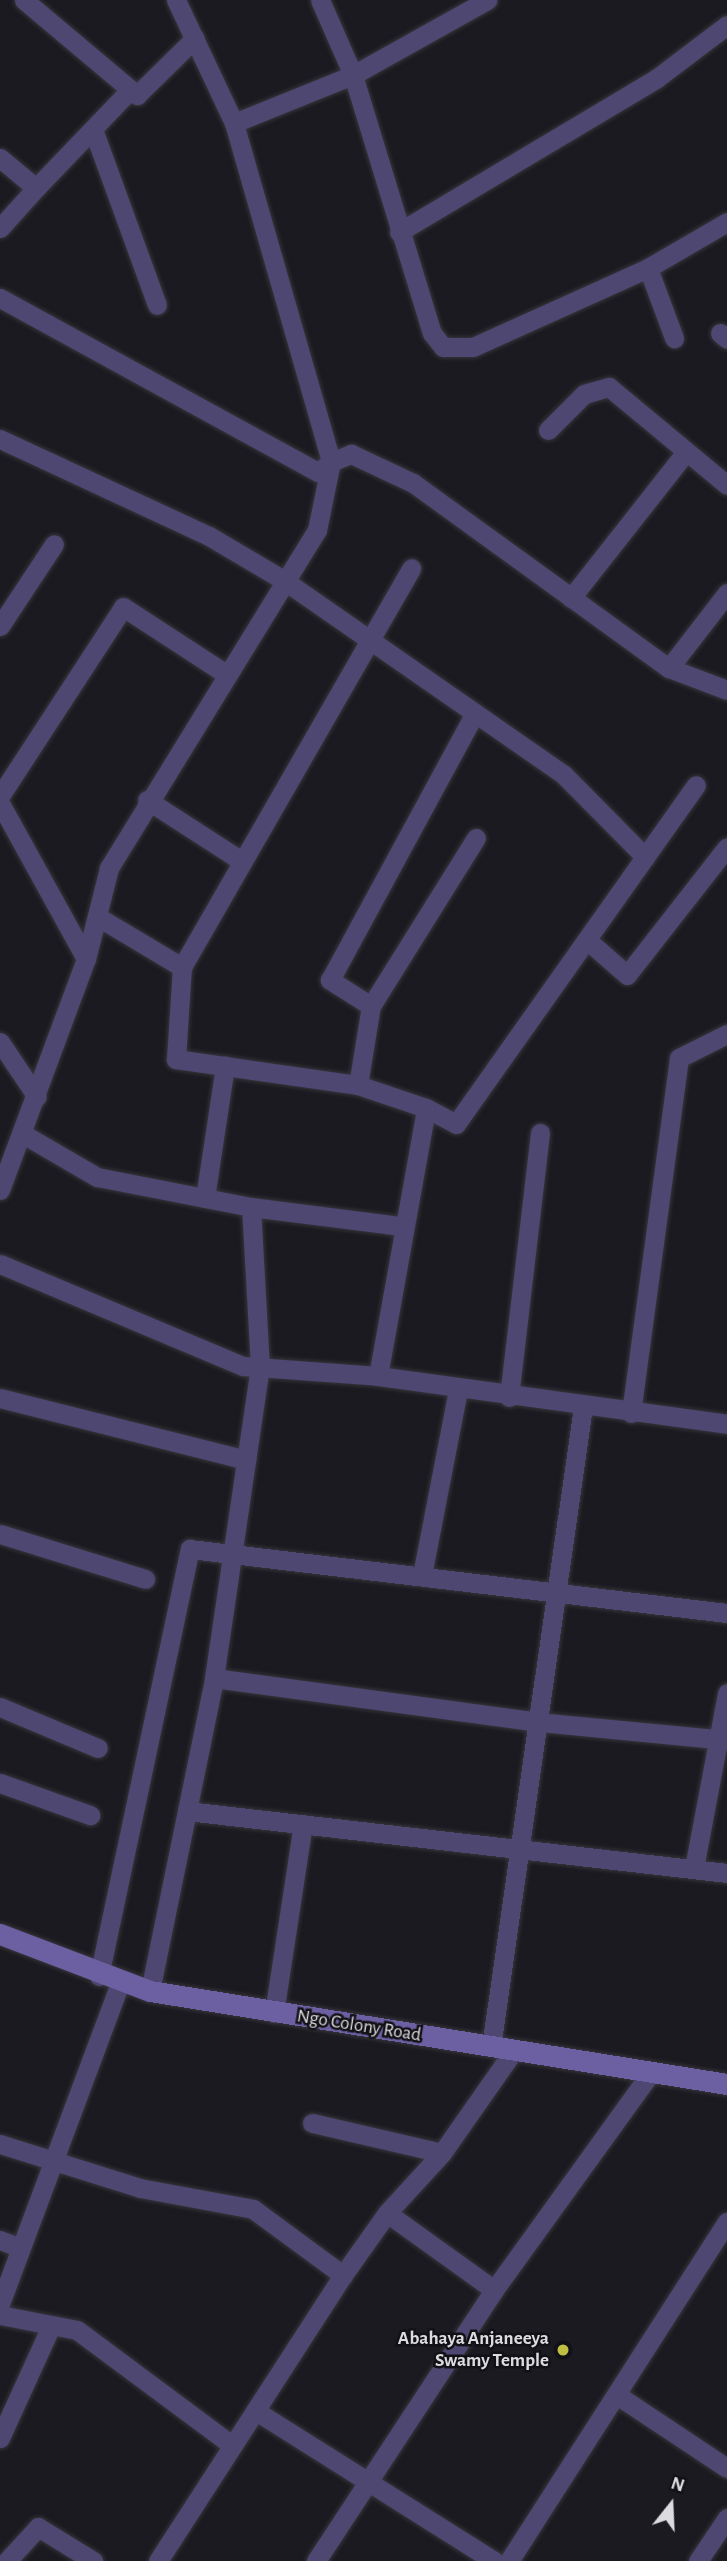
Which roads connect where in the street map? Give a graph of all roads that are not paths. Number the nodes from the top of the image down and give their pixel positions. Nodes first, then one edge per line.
1 (24, 0) edge
2 (176, 0) edge
3 (320, 0) edge
4 (487, 0) edge
5 (727, 25) edge
6 (195, 38) junction
7 (353, 75) junction
8 (129, 91) junction
9 (234, 124) junction
10 (94, 132) junction
11 (0, 158) edge
12 (36, 188) junction
13 (727, 222) edge
14 (0, 228) edge
15 (399, 232) junction
16 (648, 268) junction
17 (0, 299) edge
18 (157, 305) dead end
19 (674, 338) dead end
20 (548, 430) dead end
21 (0, 439) edge
22 (685, 453) junction
23 (331, 462) junction
24 (727, 485) edge
25 (54, 544) dead end
26 (411, 569) dead end
27 (285, 581) junction
28 (727, 593) edge
29 (571, 598) junction
30 (0, 626) edge
31 (371, 644) junction
32 (669, 668) junction
33 (226, 674) junction
34 (727, 691) edge
35 (475, 713) junction
36 (696, 785) dead end
37 (0, 796) edge
38 (147, 800) junction
39 (0, 803) edge
40 (476, 838) dead end
41 (727, 847) edge
42 (645, 857) junction
43 (240, 860) junction
44 (98, 917) junction
45 (587, 940) junction
46 (86, 959) junction
47 (182, 968) junction
48 (371, 1006) junction
49 (727, 1034) edge
50 (0, 1042) edge
51 (225, 1066) junction
52 (358, 1085) junction
53 (37, 1097) junction
54 (426, 1108) junction
55 (540, 1133) dead end
56 (23, 1134) junction
57 (0, 1190) edge
58 (205, 1198) junction
59 (251, 1207) junction
60 (402, 1226) junction
61 (0, 1264) edge
62 (260, 1367) junction
63 (379, 1376) junction
64 (458, 1389) junction
65 (509, 1396) junction
66 (0, 1398) edge
67 (583, 1407) junction
68 (631, 1413) junction
69 (727, 1424) edge
70 (246, 1460) junction
71 (0, 1534) edge
72 (233, 1555) junction
73 (422, 1575) junction
74 (145, 1579) dead end
75 (558, 1595) junction
76 (727, 1613) edge
77 (214, 1678) junction
78 (727, 1693) edge
79 (0, 1707) edge
80 (539, 1723) junction
81 (723, 1739) edge
82 (98, 1748) dead end
83 (0, 1783) edge
84 (187, 1811) junction
85 (90, 1815) dead end
86 (303, 1824) junction
87 (521, 1849) junction
88 (694, 1868) junction
89 (727, 1873) edge
90 (0, 1934) edge
91 (99, 1976) junction
92 (120, 1983) junction
93 (150, 1991) junction
94 (274, 2012) junction
95 (491, 2047) junction
96 (512, 2053) junction
97 (651, 2072) junction
98 (727, 2084) edge
99 (312, 2123) dead end
100 (0, 2144) edge
101 (442, 2153) junction
102 (51, 2163) junction
103 (387, 2213) junction
104 (727, 2222) edge
105 (0, 2239) edge
106 (21, 2248) junction
107 (343, 2276) junction
108 (494, 2290) junction
109 (0, 2304) edge
110 (0, 2315) edge
111 (51, 2326) junction
112 (617, 2396) junction
113 (259, 2413) junction
114 (0, 2438) edge
115 (232, 2445) junction
116 (727, 2468) edge
117 (369, 2481) junction
118 (727, 2518) edge
119 (7, 2561) edge
120 (93, 2561) edge
121 (158, 2561) edge
122 (316, 2561) edge
123 (494, 2561) edge
124 (509, 2561) edge
125 (698, 2561) edge

1 - 8 street
2 - 6 street
3 - 7 street
4 - 7 street
5 - 15 street
6 - 8 street
6 - 9 street
7 - 9 street
7 - 15 street
8 - 10 street
9 - 23 street
10 - 12 street
10 - 18 street
11 - 12 street
12 - 14 street
13 - 16 street
15 - 16 street
16 - 19 street
17 - 23 street
20 - 22 street
21 - 27 street
22 - 24 street
22 - 29 street
23 - 27 street
23 - 29 street
25 - 30 street
26 - 31 street
27 - 31 street
27 - 33 street
28 - 32 street
29 - 32 street
31 - 35 street
31 - 43 street
32 - 34 street
33 - 37 street
33 - 38 street
35 - 42 street
35 - 48 street
36 - 42 street
38 - 43 street
38 - 44 street
39 - 46 street
40 - 48 street
41 - 45 street
42 - 45 street
43 - 47 street
44 - 46 street
44 - 47 street
45 - 54 street
46 - 53 street
47 - 51 street
48 - 52 street
49 - 68 street
50 - 53 street
51 - 52 street
51 - 58 street
52 - 54 street
53 - 56 street
54 - 60 street
55 - 65 street
56 - 57 street
56 - 58 street
58 - 59 street
59 - 60 street
59 - 62 street
60 - 63 street
61 - 62 street
62 - 63 street
62 - 70 street
63 - 64 street
64 - 65 street
64 - 73 street
65 - 67 street
66 - 70 street
67 - 68 street
67 - 75 street
68 - 69 street
70 - 72 street
71 - 74 street
72 - 73 street
72 - 77 street
72 - 91 street
73 - 75 street
75 - 76 street
75 - 80 street
77 - 80 street
77 - 84 street
78 - 81 street
79 - 82 street
80 - 81 street
80 - 87 street
81 - 88 street
83 - 85 street
84 - 86 street
84 - 93 street
86 - 87 street
86 - 94 street
87 - 88 street
87 - 95 street
88 - 89 street
90 - 91 street, Ngo Colony Road
91 - 92 street, Ngo Colony Road
92 - 93 street, Ngo Colony Road
92 - 102 street
93 - 94 street, Ngo Colony Road
94 - 95 street, Ngo Colony Road
95 - 96 street, Ngo Colony Road
96 - 97 street, Ngo Colony Road
96 - 101 street
97 - 98 street, Ngo Colony Road
97 - 108 street
99 - 101 street
100 - 102 street
101 - 103 street
102 - 106 street
102 - 107 street
103 - 107 street
103 - 108 street
104 - 112 street
105 - 106 street
106 - 109 street
107 - 113 street
108 - 117 street
110 - 111 street
111 - 114 street
111 - 115 street
112 - 116 street
112 - 124 street
113 - 115 street
113 - 117 street
115 - 121 street
117 - 122 street
117 - 123 street
118 - 125 street
119 - 120 street

